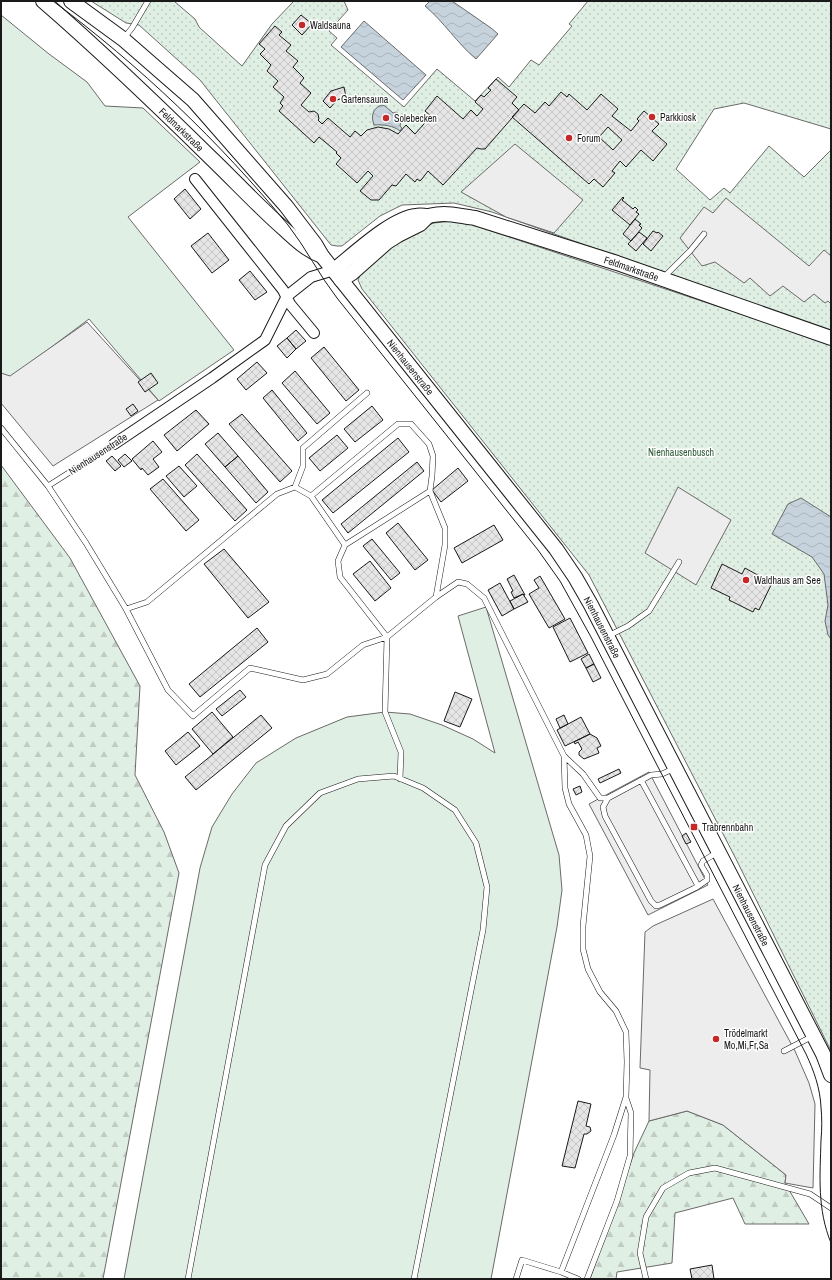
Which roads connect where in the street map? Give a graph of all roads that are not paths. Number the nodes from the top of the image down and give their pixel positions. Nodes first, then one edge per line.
1 (43, 1) edge
2 (71, 1) edge
3 (148, 1) edge
4 (123, 39) junction
5 (195, 179) dead end
6 (704, 234) dead end
7 (322, 256) junction
8 (338, 275) junction
9 (662, 279) junction
10 (287, 296) junction
11 (314, 332) dead end
12 (831, 338) edge
13 (367, 393) dead end
14 (1, 428) edge
15 (114, 444) joint
16 (48, 486) junction
17 (295, 487) junction
18 (430, 491) junction
19 (310, 496) junction
20 (345, 545) junction
21 (679, 562) dead end
22 (436, 597) junction
23 (126, 609) junction
24 (607, 636) junction
25 (387, 637) junction
26 (564, 756) junction
27 (675, 768) junction
28 (400, 779) junction
29 (641, 780) junction
30 (608, 798) junction
31 (719, 852) junction
32 (697, 887) junction
33 (813, 1036) junction
34 (784, 1051) dead end
35 (831, 1075) edge
36 (626, 1097) junction
37 (831, 1208) edge
38 (562, 1272) junction
39 (188, 1279) edge
40 (414, 1279) edge
41 (516, 1279) edge
42 (578, 1279) edge
43 (587, 1279) edge
44 (646, 1279) edge

1 - 7 main road, Feldmarkstraße
2 - 4 main road, Feldmarkstraße
3 - 4 lane
4 - 7 main road, Feldmarkstraße
5 - 10 street
6 - 9 lane
7 - 8 main road, Feldmarkstraße
8 - 9 main road, Feldmarkstraße
8 - 10 street, Nienhausenstraße
8 - 24 main road, Nienhausenstraße
9 - 12 main road, Feldmarkstraße
10 - 11 street
10 - 15 street, Nienhausenstraße
13 - 17 lane
14 - 16 lane
15 - 16 lane, Nienhausenstraße
16 - 23 lane
17 - 19 lane
17 - 23 lane
18 - 19 lane
18 - 20 lane
18 - 22 lane
19 - 20 lane
20 - 25 lane
21 - 24 lane
22 - 25 lane
22 - 26 lane
23 - 25 lane
24 - 27 main road, Nienhausenstraße
25 - 28 lane
26 - 30 lane
26 - 36 lane
27 - 29 lane
27 - 31 main road, Nienhausenstraße
28 - 39 lane
28 - 40 lane
29 - 30 lane
29 - 32 lane
30 - 32 lane
31 - 32 lane
31 - 33 main road, Nienhausenstraße
33 - 34 lane
33 - 35 main road, Nienhausenstraße
36 - 38 lane
36 - 43 lane
37 - 44 lane
38 - 41 lane
38 - 42 lane

